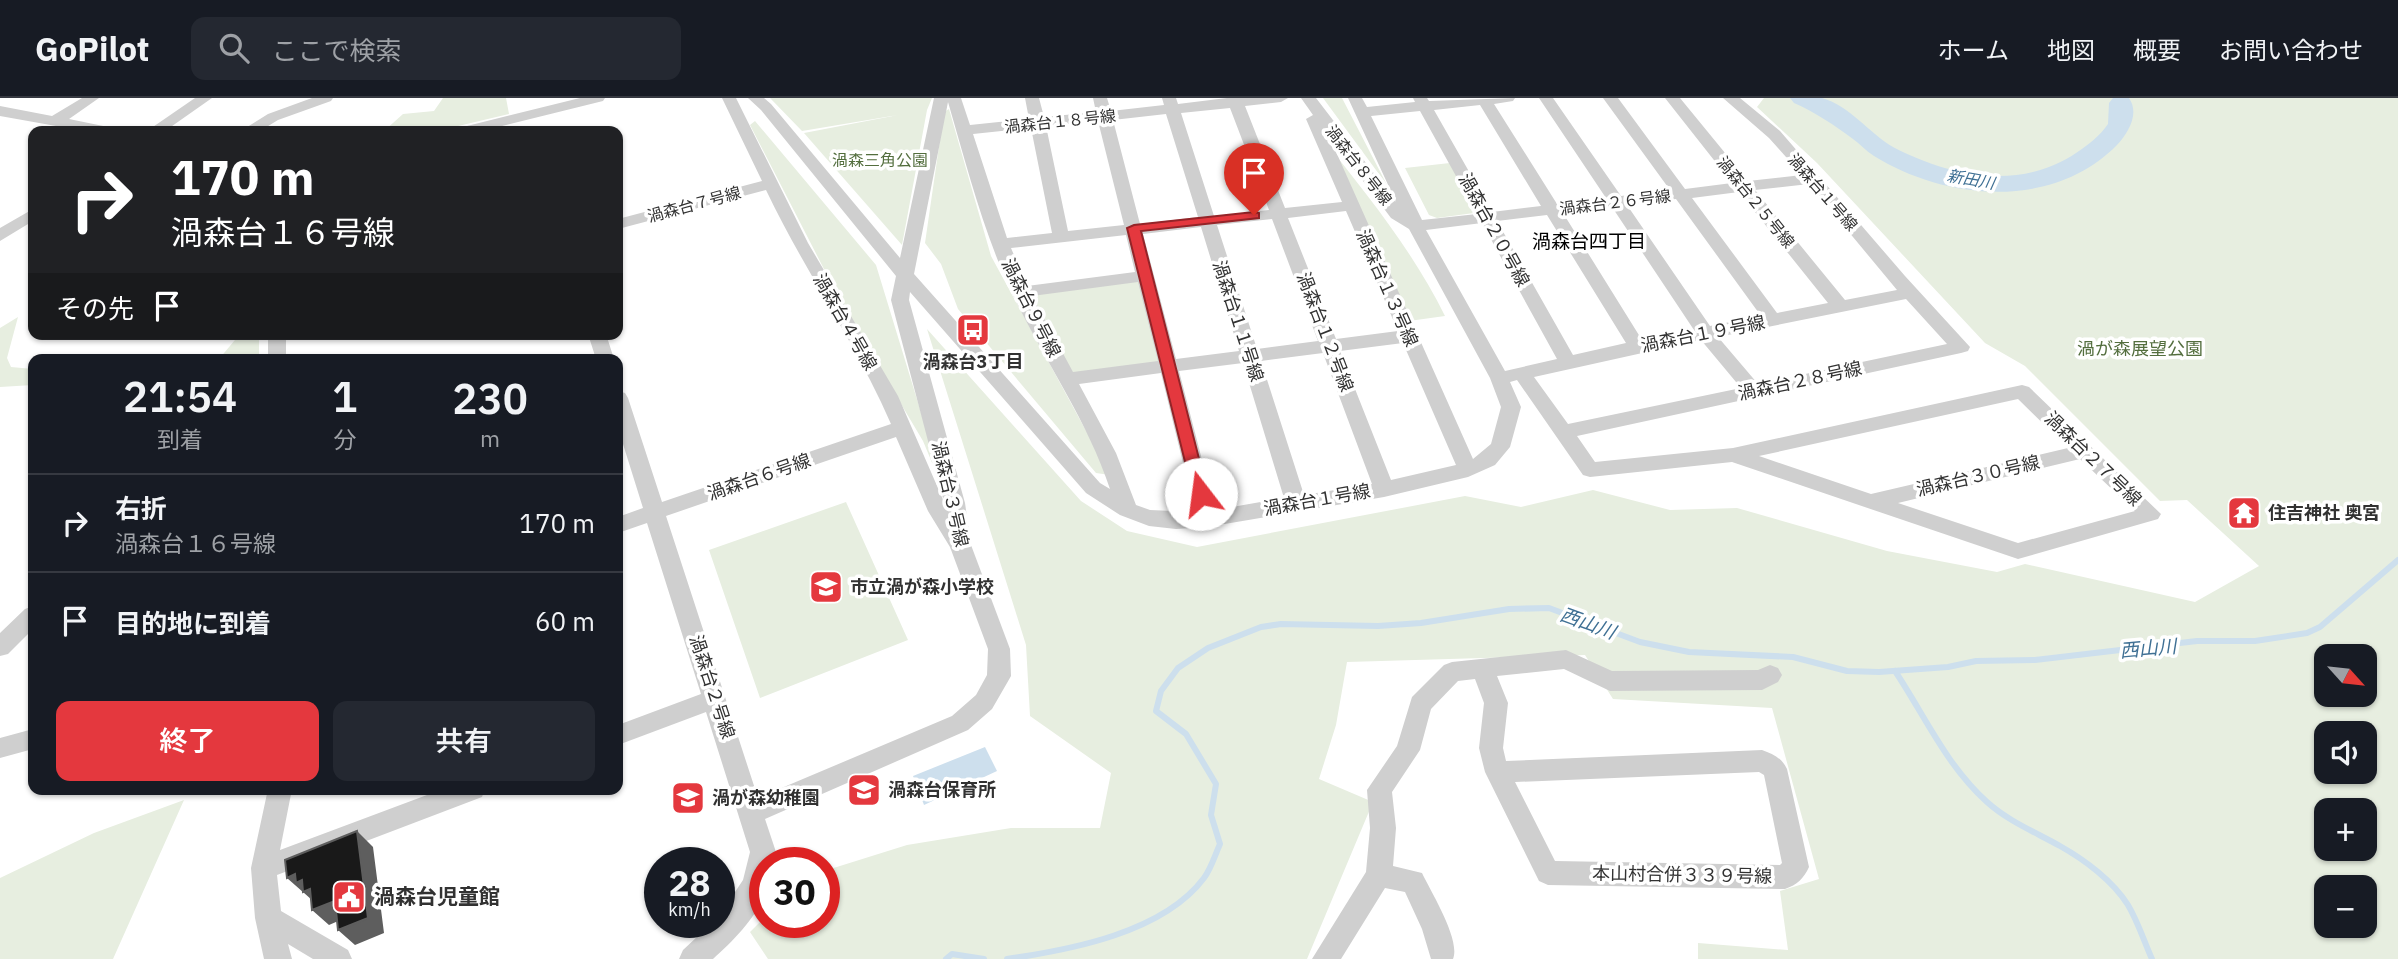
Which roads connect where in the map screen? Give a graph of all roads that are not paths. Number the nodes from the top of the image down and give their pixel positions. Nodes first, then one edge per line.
1 (10, 98) edge
2 (92, 98) edge
3 (205, 98) edge
4 (326, 98) edge
5 (598, 98) edge
6 (729, 98) edge
7 (755, 98) edge
8 (941, 98) edge
9 (954, 98) edge
10 (1032, 98) edge
11 (1100, 98) edge
12 (1281, 98) edge
13 (1508, 98) edge
14 (1546, 98) edge
15 (1610, 98) edge
16 (1672, 98) edge
17 (1730, 98) edge
18 (1484, 99) edge
19 (1235, 100) edge
20 (1310, 101) edge
21 (1423, 102) edge
22 (0, 104) edge
23 (1171, 104) edge
24 (1359, 105) edge
25 (0, 111) edge
26 (528, 115) junction
27 (1105, 116) junction
28 (55, 121) junction
29 (1037, 123) junction
30 (82, 126) edge
31 (163, 126) edge
32 (258, 126) edge
33 (484, 126) edge
34 (531, 126) edge
35 (964, 130) junction
36 (1813, 178) junction
37 (771, 184) junction
38 (1743, 187) junction
39 (1682, 194) junction
40 (1617, 202) junction
41 (1350, 206) junction
42 (1553, 209) junction
43 (1278, 213) junction
44 (1486, 216) junction
45 (28, 217) edge
46 (1206, 220) junction
47 (623, 223) edge
48 (1416, 226) junction
49 (1134, 228) junction
50 (0, 236) edge
51 (1061, 236) junction
52 (999, 244) junction
53 (904, 274) junction
54 (1144, 276) junction
55 (1020, 292) junction
56 (1908, 293) junction
57 (1840, 306) junction
58 (1773, 320) junction
59 (1706, 334) junction
60 (1408, 336) junction
61 (1330, 346) junction
62 (1637, 347) junction
63 (1250, 357) junction
64 (1568, 362) junction
65 (1167, 367) junction
66 (1522, 373) junction
67 (1499, 378) junction
68 (1066, 379) junction
69 (1754, 391) junction
70 (623, 414) edge
71 (901, 428) junction
72 (1563, 432) junction
73 (2084, 451) junction
74 (1733, 455) junction
75 (1468, 470) junction
76 (1384, 488) junction
77 (1871, 501) junction
78 (1296, 503) junction
79 (1127, 510) junction
80 (654, 513) junction
81 (1207, 519) junction
82 (623, 523) edge
83 (960, 545) junction
84 (28, 620) edge
85 (0, 647) edge
86 (1482, 667) junction
87 (1770, 675) dead end
88 (716, 698) junction
89 (623, 733) edge
90 (28, 741) edge
91 (2, 751) edge
92 (1497, 772) junction
93 (279, 795) edge
94 (456, 795) edge
95 (751, 813) junction
96 (264, 867) junction
97 (1379, 874) junction
98 (268, 918) junction
99 (1442, 953) dead end
100 (278, 959) edge
101 (338, 959) edge
102 (693, 959) edge
103 (1326, 959) edge

1 - 22 street
2 - 28 street
3 - 31 street
4 - 32 street
5 - 26 street
6 - 37 street, 渦森台４号線
7 - 53 street, 渦森台１号線
8 - 53 street
9 - 35 street, 渦森台９号線
10 - 29 street
11 - 27 street
12 - 19 street, 渦森台１８号線
13 - 18 street
14 - 40 street
15 - 39 street
16 - 38 street, 渦森台２５号線
17 - 36 street, 渦森台１号線
18 - 21 street
18 - 42 street
19 - 23 street, 渦森台１８号線
19 - 43 street, 渦森台１２号線
20 - 41 street, 渦森台１３号線
20 - 48 street, 渦森台８号線
21 - 24 street
21 - 44 street, 渦森台２０号線
23 - 27 street, 渦森台１８号線
23 - 46 street, 渦森台１１号線
24 - 48 street, 渦森台１号線
25 - 28 street
26 - 33 street
26 - 34 street
27 - 29 street, 渦森台１８号線
27 - 49 street
28 - 30 street
29 - 35 street, 渦森台１８号線
29 - 51 street
35 - 52 street, 渦森台９号線
36 - 38 street, 渦森台２６号線
36 - 56 street, 渦森台１号線
37 - 47 street, 渦森台７号線
37 - 71 street, 渦森台４号線
38 - 39 street, 渦森台２６号線
38 - 57 street, 渦森台２５号線
39 - 40 street, 渦森台２６号線
39 - 58 street
40 - 42 street, 渦森台２６号線
40 - 59 street
41 - 43 street
41 - 60 street, 渦森台１３号線
42 - 44 street, 渦森台２６号線
42 - 62 street
43 - 46 street
43 - 61 street, 渦森台１２号線
44 - 48 street, 渦森台２６号線
44 - 64 street, 渦森台２０号線
45 - 50 street
46 - 49 street
46 - 63 street, 渦森台１１号線
48 - 67 street, 渦森台１号線
49 - 51 street
49 - 54 street
51 - 52 street
52 - 55 street, 渦森台９号線
53 - 79 street, 渦森台１号線
53 - 83 street, 渦森台３号線
54 - 55 street
54 - 65 street
55 - 68 street, 渦森台９号線
56 - 57 street, 渦森台１９号線
56 - 69 street, 渦森台２８号線
57 - 58 street, 渦森台１９号線
58 - 59 street, 渦森台１９号線
59 - 62 street, 渦森台１９号線
59 - 69 street
60 - 61 street
60 - 75 street, 渦森台１３号線
61 - 63 street
61 - 76 street, 渦森台１２号線
62 - 64 street, 渦森台１９号線
63 - 65 street
63 - 78 street, 渦森台１１号線
64 - 66 street, 渦森台１９号線
65 - 68 street
65 - 81 street
66 - 67 street, 渦森台１９号線
66 - 72 street, 渦森台２７号線
67 - 75 street, 渦森台１号線
68 - 79 street, 渦森台９号線
69 - 72 street, 渦森台２８号線
70 - 80 street, 渦森台２号線
71 - 80 street, 渦森台６号線
71 - 83 street, 渦森台４号線
72 - 74 street, 渦森台２７号線
73 - 74 street, 渦森台２７号線
73 - 77 street, 渦森台３０号線
73 - 77 street, 渦森台２７号線
74 - 77 street, 渦森台２７号線
75 - 76 street, 渦森台１号線
76 - 78 street, 渦森台１号線
78 - 81 street, 渦森台１号線
79 - 81 street, 渦森台１号線
80 - 82 street, 渦森台６号線
80 - 88 street, 渦森台２号線
83 - 95 street, 渦森台３号線
84 - 85 street
86 - 87 street
86 - 92 street, 本山村合併３３９号線
86 - 97 street
88 - 89 street
88 - 95 street, 渦森台２号線
90 - 91 street
92 - 92 street, 本山村合併３３９号線
93 - 96 street
94 - 96 street
95 - 102 street, 渦森台２号線
96 - 98 street
97 - 99 street
97 - 103 street
98 - 100 street
98 - 101 street

